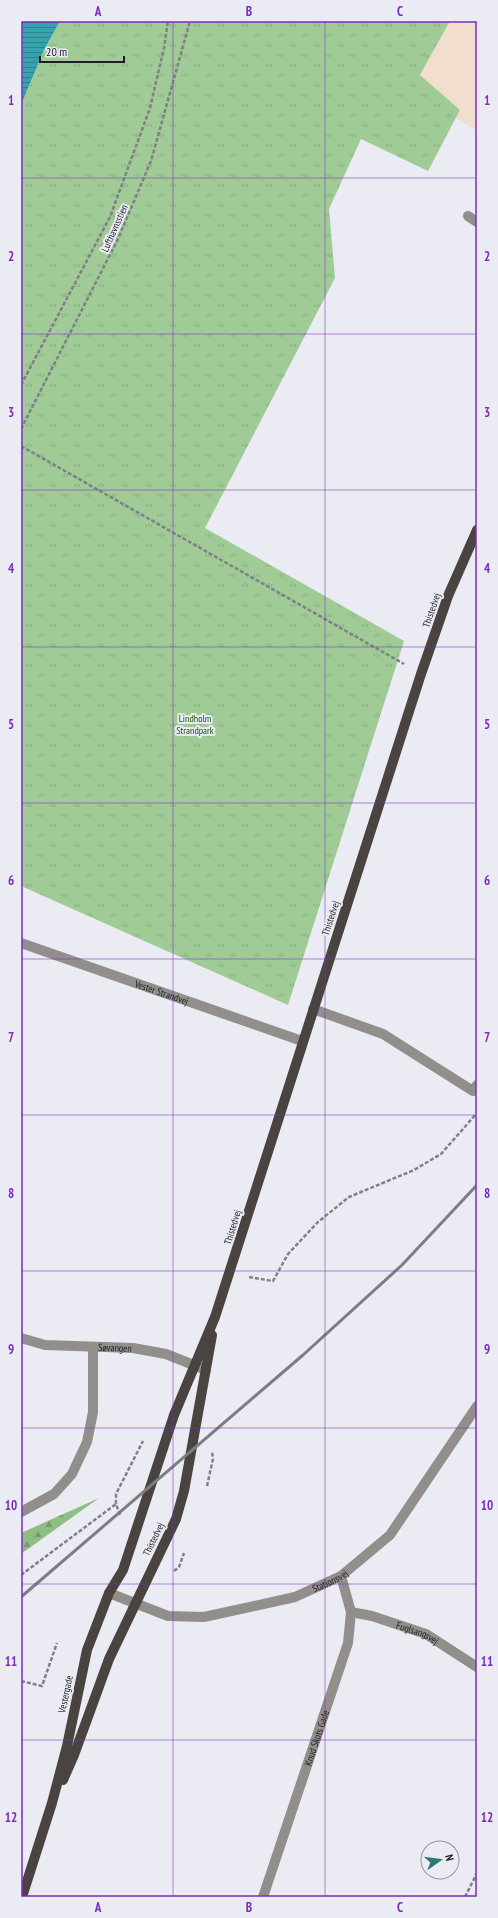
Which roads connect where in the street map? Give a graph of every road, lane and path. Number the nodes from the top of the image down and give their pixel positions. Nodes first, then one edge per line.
1 (168, 21) edge
2 (190, 21) edge
3 (21, 385) edge
4 (21, 428) edge
5 (21, 446) edge
6 (477, 530) edge
7 (421, 674) junction
8 (21, 943) edge
9 (313, 1009) junction
10 (302, 1041) junction
11 (477, 1085) edge
12 (477, 1113) edge
13 (230, 1274) junction
14 (215, 1317) junction
15 (21, 1338) edge
16 (94, 1347) junction
17 (195, 1366) junction
18 (206, 1370) junction
19 (477, 1406) edge
20 (116, 1504) dead end
21 (21, 1512) edge
22 (21, 1575) edge
23 (341, 1576) junction
24 (109, 1592) junction
25 (135, 1603) junction
26 (351, 1612) junction
27 (57, 1643) dead end
28 (477, 1667) edge
29 (21, 1680) edge
30 (52, 1803) junction
31 (477, 1873) edge
32 (22, 1897) edge
33 (263, 1897) edge
34 (465, 1897) edge

1 - 3 path
2 - 4 path, Lufthavnsstien
5 - 7 path
6 - 7 main road, Thistedvej
7 - 9 main road, Thistedvej
8 - 10 street, Vester Strandvej
9 - 10 main road, Thistedvej
9 - 11 street
10 - 13 main road, Thistedvej
12 - 13 path
13 - 14 main road, Thistedvej
14 - 17 main road, Thistedvej
14 - 18 main road, Thistedvej
15 - 16 street, Søvangen
16 - 17 street, Søvangen
16 - 21 street
17 - 18 street, Søvangen
17 - 24 main road, Thistedvej
18 - 25 main road, Thistedvej
19 - 23 street, Stationsvej
20 - 22 path
23 - 25 street, Stationsvej
23 - 26 street, Knud Skots Gade
24 - 25 street, Stationsvej
24 - 30 main road, Vestergade
25 - 30 main road, Vestergade
26 - 28 street, Fuglsangsvej
26 - 33 street, Knud Skots Gade
27 - 29 path
30 - 32 main road, Vestergade
31 - 34 path

